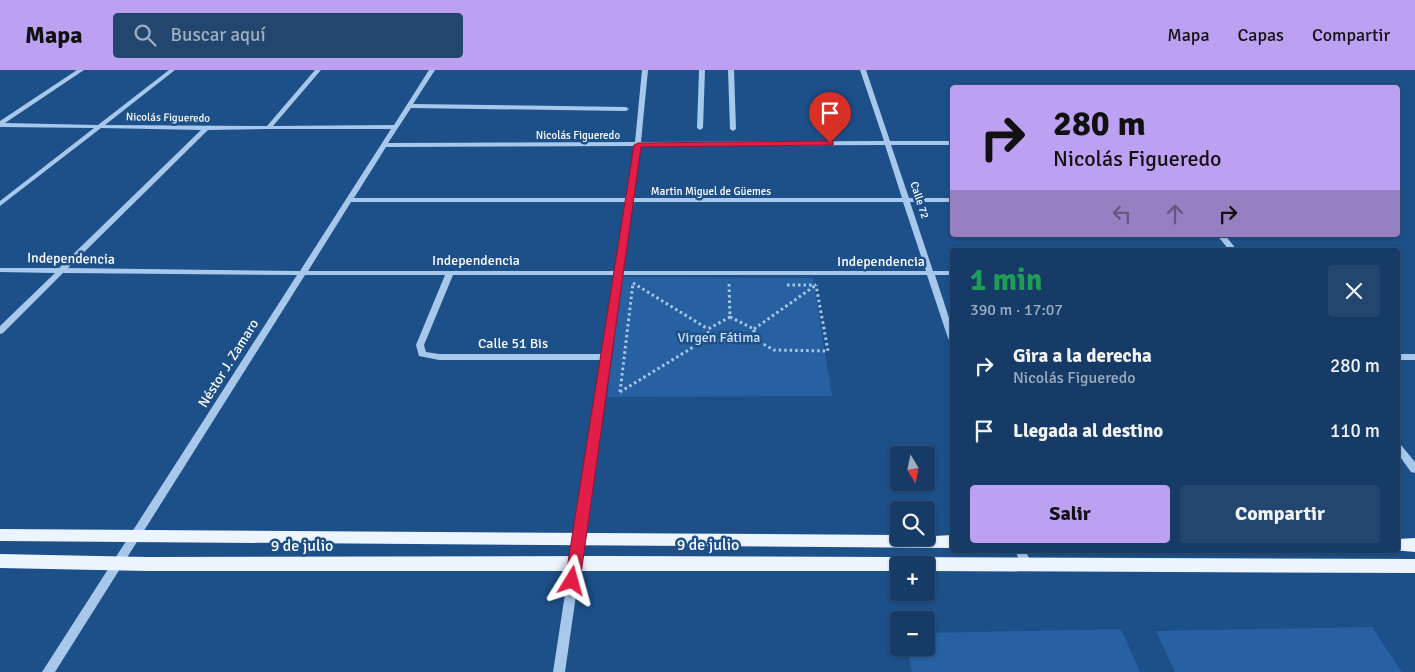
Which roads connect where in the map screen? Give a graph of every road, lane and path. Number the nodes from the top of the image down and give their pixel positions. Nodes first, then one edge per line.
1 (80, 70) edge
2 (172, 70) edge
3 (318, 70) edge
4 (432, 70) edge
5 (645, 70) edge
6 (702, 70) edge
7 (732, 70) edge
8 (863, 70) edge
9 (409, 106) junction
10 (626, 109) dead end
11 (0, 124) edge
12 (100, 126) junction
13 (396, 126) junction
14 (206, 128) junction
15 (268, 128) junction
16 (700, 128) dead end
17 (733, 129) dead end
18 (888, 142) junction
19 (950, 143) edge
20 (384, 145) junction
21 (638, 145) junction
22 (349, 200) junction
23 (907, 200) junction
24 (950, 200) edge
25 (628, 201) junction
26 (0, 204) edge
27 (1223, 237) edge
28 (1231, 248) edge
29 (0, 270) edge
30 (62, 270) junction
31 (450, 272) junction
32 (301, 273) junction
33 (931, 273) junction
34 (950, 273) edge
35 (618, 274) junction
36 (729, 284) dead end
37 (730, 317) junction
38 (708, 329) junction
39 (754, 329) junction
40 (0, 331) edge
41 (950, 332) edge
42 (708, 338) junction
43 (754, 339) junction
44 (605, 357) junction
45 (1400, 357) edge
46 (1415, 358) edge
47 (1400, 450) edge
48 (1415, 469) edge
49 (0, 535) edge
50 (134, 537) junction
51 (578, 540) junction
52 (950, 542) edge
53 (1400, 545) edge
54 (1415, 545) edge
55 (1023, 557) edge
56 (0, 561) edge
57 (575, 563) junction
58 (116, 564) junction
59 (1415, 566) edge
60 (48, 672) edge
61 (559, 672) edge

1 - 11 street
2 - 12 street
3 - 15 street
4 - 9 street, Néstor J. Zamaro
5 - 21 street
6 - 16 street
7 - 17 street
8 - 18 street, Calle 72
9 - 10 street
9 - 13 street, Néstor J. Zamaro
11 - 12 street, Nicolás Figueredo
12 - 14 street, Nicolás Figueredo
12 - 26 street
13 - 15 street, Nicolás Figueredo
13 - 20 street, Néstor J. Zamaro
14 - 15 street, Nicolás Figueredo
14 - 30 street
18 - 19 street, Nicolás Figueredo
18 - 21 street, Nicolás Figueredo
18 - 23 street, Calle 72
20 - 21 street, Nicolás Figueredo
20 - 22 street, Néstor J. Zamaro
21 - 25 street
22 - 25 street, Martin Miguel de Güemes
22 - 32 street, Néstor J. Zamaro
23 - 24 street, Martin Miguel de Güemes
23 - 25 street, Martin Miguel de Güemes
23 - 33 street, Calle 72
25 - 35 street
27 - 28 street
29 - 30 street, Independencia
30 - 32 street, Independencia
30 - 40 street
31 - 32 street, Independencia
31 - 35 street, Independencia
31 - 44 street, Calle 51 Bis
32 - 50 street, Néstor J. Zamaro
33 - 34 street, Independencia
33 - 35 street, Independencia
33 - 41 street, Calle 72
35 - 44 street
36 - 37 path
37 - 38 path
37 - 39 path
38 - 42 path
38 - 42 path
39 - 43 path
39 - 43 path
42 - 43 path
44 - 51 street
45 - 46 street
47 - 48 street
49 - 50 main road, 9 de julio
50 - 51 main road, 9 de julio
50 - 58 street, Néstor J. Zamaro
51 - 52 main road, 9 de julio
51 - 57 street
53 - 54 main road
55 - 57 main road, 9 de julio
55 - 59 main road, 9 de julio
56 - 58 main road, 9 de julio
57 - 58 main road, 9 de julio
57 - 61 street
58 - 60 street, Néstor J. Zamaro

